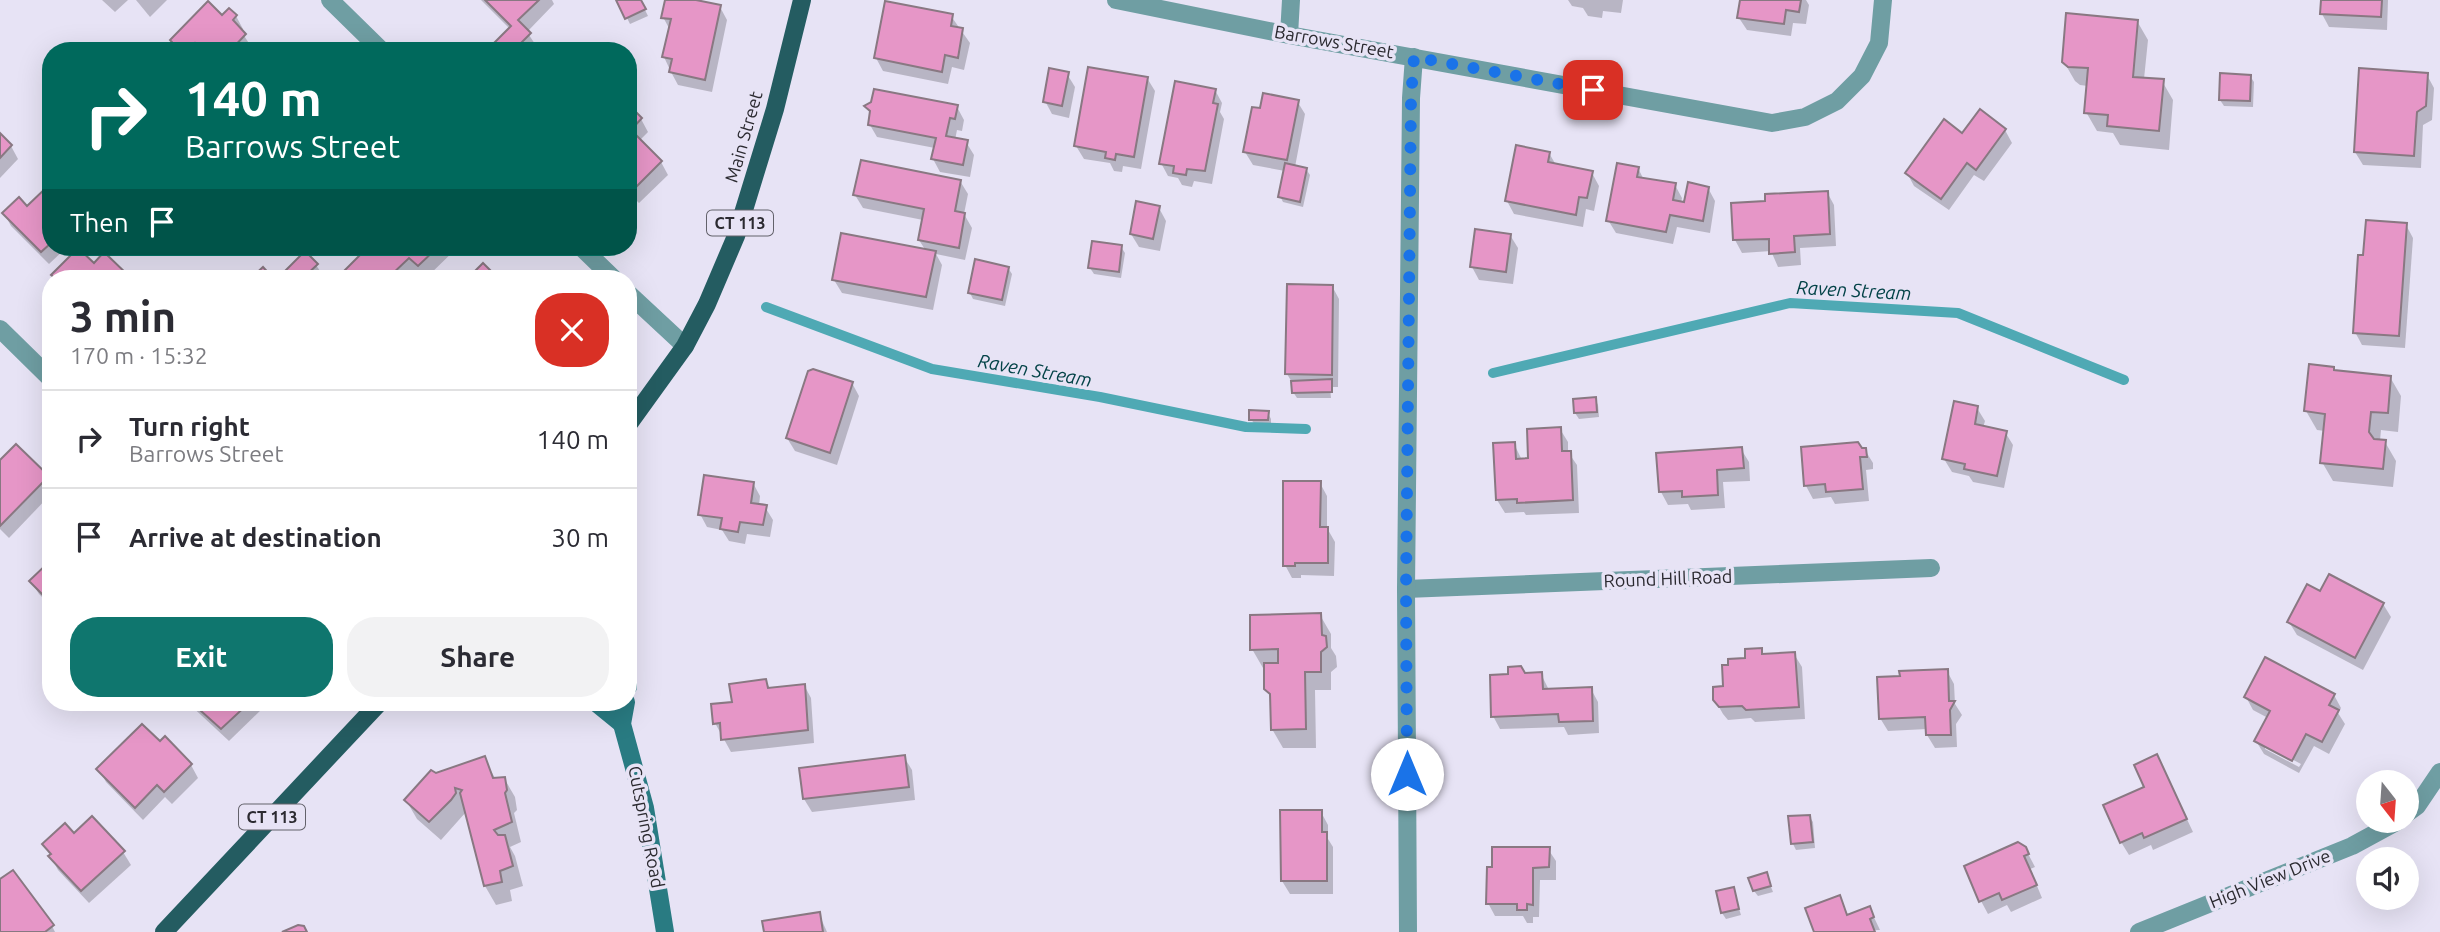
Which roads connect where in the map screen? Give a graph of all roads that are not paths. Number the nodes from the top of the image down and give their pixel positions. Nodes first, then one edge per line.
1 (330, 0) edge
2 (802, 0) edge
3 (1116, 0) edge
4 (1291, 0) edge
5 (1883, 0) edge
6 (1289, 35) junction
7 (373, 42) edge
8 (1414, 57) junction
9 (590, 256) edge
10 (605, 270) edge
11 (637, 301) edge
12 (0, 329) edge
13 (685, 346) junction
14 (42, 370) edge
15 (637, 413) edge
16 (1931, 568) dead end
17 (1406, 589) junction
18 (371, 711) edge
19 (606, 711) edge
20 (624, 711) edge
21 (622, 724) junction
22 (2440, 772) edge
23 (2419, 803) edge
24 (2379, 833) edge
25 (164, 932) edge
26 (665, 932) edge
27 (1408, 932) edge
28 (2139, 932) edge

1 - 7 street
2 - 13 main road, Main Street / CT 113
3 - 6 street, Barrows Street
4 - 6 street
5 - 8 street, Barrows Street
6 - 8 street, Barrows Street
8 - 17 street
9 - 10 street
11 - 13 street
12 - 14 street
13 - 15 main road, Main Street / CT 113
16 - 17 street, Round Hill Road
17 - 27 street
18 - 25 main road, CT 113
19 - 21 street
20 - 21 street, Cutspring Road
21 - 26 street, Cutspring Road
22 - 23 street
24 - 28 street, High View Drive

